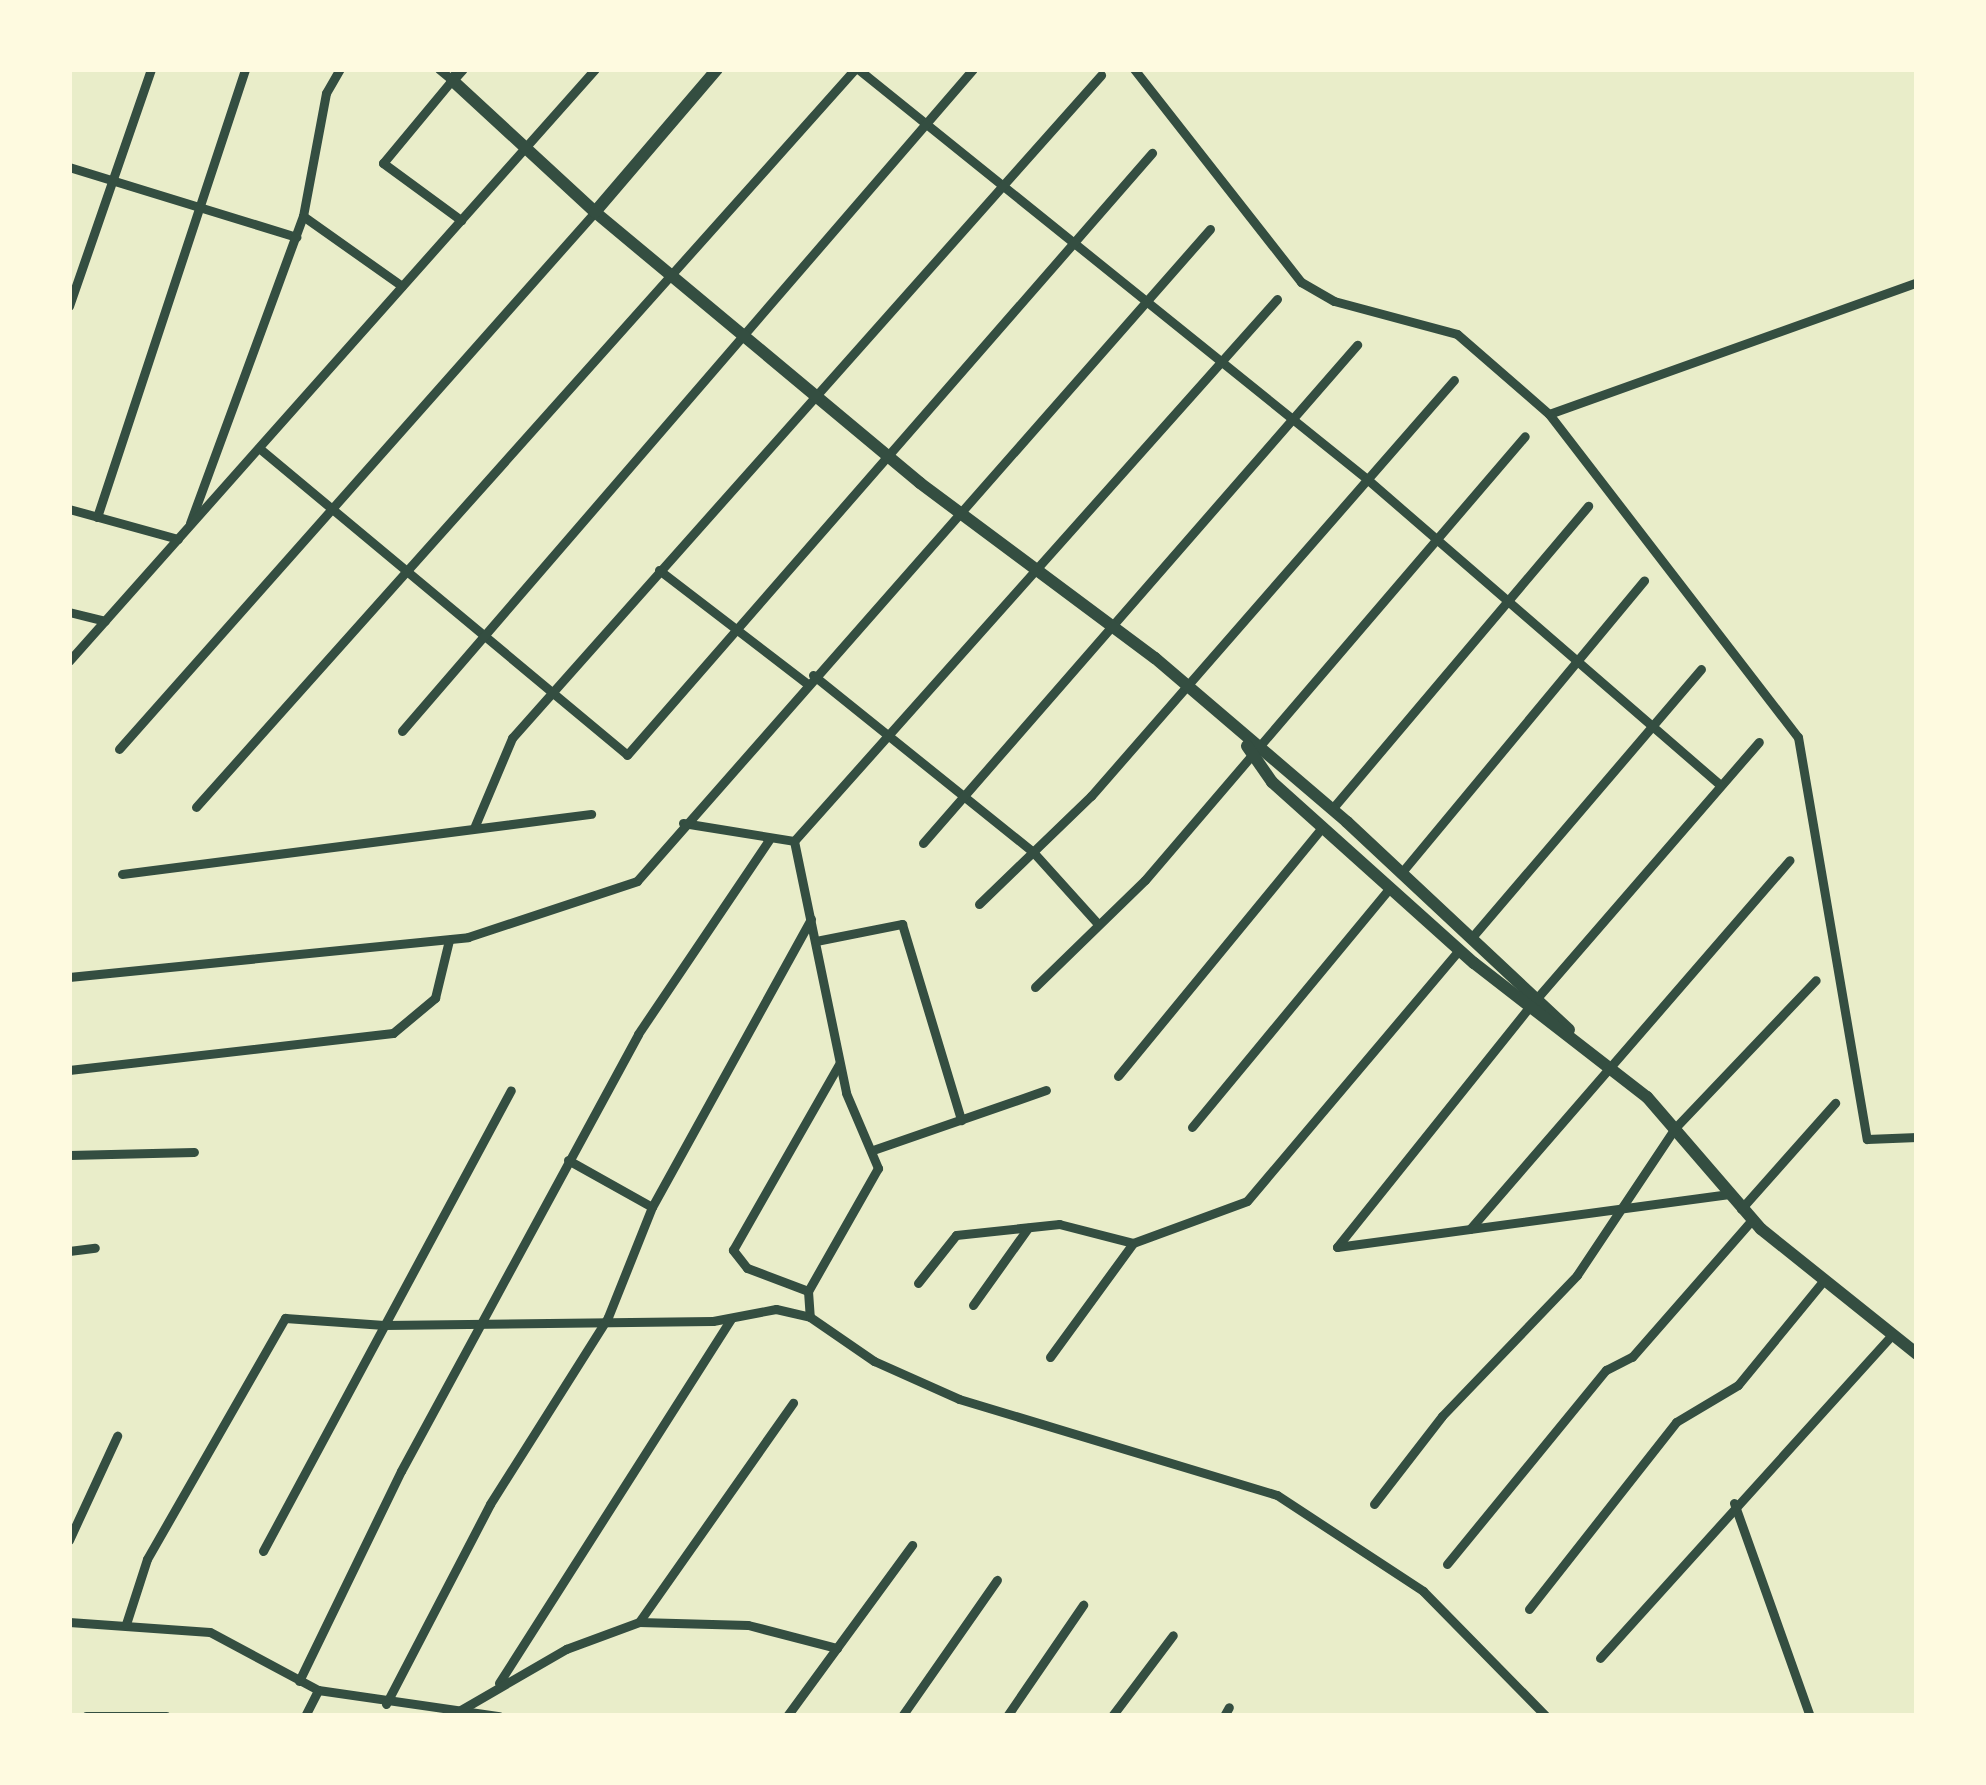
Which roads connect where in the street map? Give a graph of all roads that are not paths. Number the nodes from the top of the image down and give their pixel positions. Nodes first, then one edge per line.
1 (151, 69) edge
2 (245, 69) edge
3 (340, 69) edge
4 (439, 69) edge
5 (595, 69) edge
6 (718, 69) edge
7 (857, 69) edge
8 (973, 69) edge
9 (1134, 69) edge
10 (457, 74) edge
11 (1101, 75) dead end
12 (924, 125) junction
13 (525, 148) junction
14 (1152, 153) dead end
15 (69, 167) edge
16 (111, 180) junction
17 (999, 189) junction
18 (203, 208) junction
19 (595, 212) junction
20 (303, 216) junction
21 (460, 220) junction
22 (1210, 229) dead end
23 (296, 236) junction
24 (1071, 247) junction
25 (671, 276) junction
26 (1917, 282) edge
27 (402, 286) junction
28 (1277, 299) dead end
29 (69, 306) edge
30 (1143, 306) junction
31 (742, 338) junction
32 (1357, 345) dead end
33 (1217, 365) junction
34 (1454, 380) dead end
35 (814, 398) junction
36 (1549, 414) junction
37 (1291, 421) junction
38 (1525, 436) dead end
39 (259, 448) junction
40 (888, 458) junction
41 (1367, 479) junction
42 (1588, 506) dead end
43 (69, 509) edge
44 (332, 509) junction
45 (963, 515) junction
46 (98, 517) junction
47 (188, 528) junction
48 (178, 539) junction
49 (1438, 540) junction
50 (1034, 568) junction
51 (659, 570) junction
52 (407, 571) junction
53 (1644, 580) dead end
54 (1509, 600) junction
55 (69, 612) edge
56 (105, 621) junction
57 (1113, 625) junction
58 (740, 629) junction
59 (486, 638) junction
60 (69, 661) edge
61 (1577, 661) junction
62 (1701, 669) dead end
63 (810, 679) junction
64 (1186, 687) junction
65 (552, 693) junction
66 (1651, 727) junction
67 (402, 731) dead end
68 (885, 733) junction
69 (1759, 742) dead end
70 (119, 749) dead end
71 (1257, 753) junction
72 (1720, 785) junction
73 (962, 796) junction
74 (196, 808) dead end
75 (1332, 809) junction
76 (591, 814) dead end
77 (683, 823) junction
78 (474, 828) junction
79 (1322, 828) junction
80 (769, 840) junction
81 (794, 842) junction
82 (922, 843) dead end
83 (1034, 853) junction
84 (1790, 860) dead end
85 (1402, 872) junction
86 (122, 874) dead end
87 (1390, 888) junction
88 (979, 904) dead end
89 (812, 919) junction
90 (1098, 924) junction
91 (1473, 936) junction
92 (449, 940) junction
93 (816, 941) junction
94 (1459, 950) junction
95 (69, 977) edge
96 (1816, 980) dead end
97 (1035, 987) dead end
98 (1536, 1001) junction
99 (838, 1064) junction
100 (1611, 1066) junction
101 (69, 1070) edge
102 (1118, 1076) dead end
103 (511, 1090) dead end
104 (1046, 1090) dead end
105 (1835, 1102) dead end
106 (961, 1120) junction
107 (1192, 1127) dead end
108 (1675, 1128) junction
109 (1917, 1137) edge
110 (873, 1150) junction
111 (194, 1152) dead end
112 (69, 1155) edge
113 (568, 1160) junction
114 (1727, 1194) junction
115 (652, 1207) junction
116 (1629, 1207) junction
117 (1746, 1214) junction
118 (1028, 1228) junction
119 (1470, 1229) junction
120 (1133, 1243) junction
121 (95, 1248) dead end
122 (69, 1251) edge
123 (1823, 1282) junction
124 (918, 1283) dead end
125 (808, 1291) junction
126 (973, 1305) dead end
127 (608, 1317) junction
128 (811, 1317) junction
129 (489, 1318) junction
130 (730, 1319) junction
131 (384, 1325) junction
132 (1892, 1335) junction
133 (1917, 1354) edge
134 (1050, 1357) dead end
135 (793, 1403) dead end
136 (117, 1436) dead end
137 (1734, 1503) junction
138 (1374, 1504) dead end
139 (69, 1540) edge
140 (912, 1546) dead end
141 (263, 1551) dead end
142 (1447, 1564) dead end
143 (997, 1580) dead end
144 (1083, 1605) dead end
145 (1529, 1609) dead end
146 (69, 1622) edge
147 (639, 1622) junction
148 (126, 1624) junction
149 (1173, 1635) dead end
150 (837, 1648) junction
151 (1600, 1658) dead end
152 (299, 1681) junction
153 (499, 1683) junction
154 (319, 1690) junction
155 (370, 1703) junction
156 (386, 1704) junction
157 (457, 1714) edge
158 (86, 1716) edge
159 (166, 1716) edge
160 (305, 1716) edge
161 (367, 1716) edge
162 (499, 1716) edge
163 (787, 1716) edge
164 (902, 1716) edge
165 (1007, 1716) edge
166 (1112, 1716) edge
167 (1546, 1716) edge
168 (1810, 1716) edge

1 - 16 street
2 - 18 street
3 - 20 street
4 - 10 street
5 - 13 street
6 - 19 street
7 - 12 street
7 - 25 street
8 - 12 street
9 - 36 street
10 - 13 street
10 - 21 street
11 - 17 street
12 - 17 street
12 - 31 street
13 - 19 street
13 - 21 street
14 - 24 street
15 - 16 street
16 - 18 street
16 - 29 street
17 - 24 street
17 - 35 street
18 - 23 street
18 - 46 street
19 - 25 street
19 - 44 street
20 - 23 street
20 - 27 street
21 - 27 street
22 - 30 street
23 - 47 street
24 - 30 street
24 - 40 street
25 - 31 street
25 - 52 street
26 - 36 street
27 - 39 street
28 - 33 street
30 - 33 street
30 - 45 street
31 - 35 street
31 - 59 street
32 - 37 street
33 - 37 street
33 - 50 street
34 - 41 street
35 - 40 street
35 - 51 street
36 - 109 street
37 - 41 street
37 - 57 street
38 - 49 street
39 - 44 street
39 - 47 street
40 - 45 street
40 - 58 street
41 - 49 street
41 - 64 street
42 - 54 street
43 - 46 street
44 - 52 street
44 - 70 street
45 - 50 street
45 - 63 street
46 - 48 street
47 - 48 street
48 - 56 street
49 - 54 street
49 - 71 street
50 - 57 street
50 - 68 street
51 - 58 street
51 - 65 street
52 - 59 street
52 - 74 street
53 - 61 street
54 - 61 street
54 - 75 street
55 - 56 street
56 - 60 street
57 - 64 street
57 - 73 street
58 - 63 street
58 - 65 street
59 - 65 street
59 - 67 street
61 - 66 street
61 - 85 street
62 - 66 street
63 - 68 street
63 - 77 street
64 - 71 street
64 - 83 street
65 - 78 street
66 - 72 street
66 - 91 street
68 - 73 street
68 - 81 street
69 - 72 street
71 - 75 street
71 - 79 street
71 - 90 street
72 - 98 street
73 - 82 street
73 - 83 street
75 - 85 street
76 - 78 street
77 - 80 street
77 - 92 street
78 - 86 street
79 - 87 street
79 - 102 street
80 - 81 street
80 - 113 street
81 - 89 street
83 - 88 street
83 - 90 street
84 - 100 street
85 - 91 street
87 - 94 street
87 - 107 street
89 - 93 street
89 - 115 street
90 - 97 street
91 - 98 street
92 - 95 street
92 - 101 street
93 - 99 street
93 - 106 street
94 - 98 street
94 - 120 street
96 - 108 street
98 - 100 street
98 - 119 street
99 - 110 street
99 - 125 street
100 - 108 street
100 - 119 street
103 - 131 street
104 - 106 street
105 - 117 street
106 - 110 street
108 - 114 street
108 - 116 street
110 - 125 street
111 - 112 street
113 - 115 street
113 - 129 street
114 - 116 street
114 - 117 street
115 - 127 street
116 - 119 street
116 - 138 street
117 - 123 street
117 - 142 street
118 - 120 street
118 - 124 street
118 - 126 street
120 - 134 street
121 - 122 street
123 - 132 street
123 - 145 street
125 - 128 street
127 - 129 street
127 - 130 street
127 - 156 street
128 - 130 street
128 - 167 street
129 - 131 street
129 - 152 street
130 - 153 street
131 - 141 street
131 - 148 street
132 - 133 street
132 - 137 street
135 - 147 street
136 - 139 street
137 - 151 street
137 - 168 street
140 - 150 street
143 - 164 street
144 - 165 street
146 - 148 street
147 - 150 street
147 - 153 street
148 - 152 street
149 - 166 street
150 - 163 street
152 - 154 street
153 - 157 street
154 - 155 street
154 - 160 street
155 - 156 street
155 - 161 street
156 - 157 street
157 - 162 street
158 - 159 street

